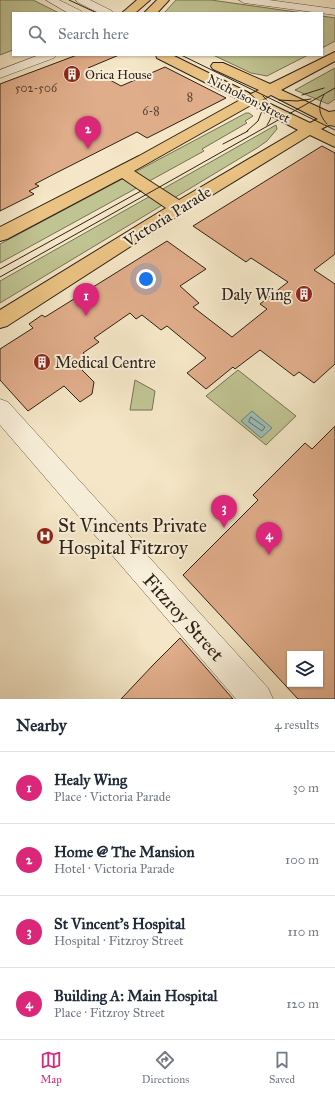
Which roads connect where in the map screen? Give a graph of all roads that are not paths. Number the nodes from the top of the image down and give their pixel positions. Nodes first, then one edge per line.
1 (51, 0) edge
2 (81, 0) edge
3 (144, 0) edge
4 (163, 0) edge
5 (244, 0) edge
6 (298, 0) edge
7 (327, 5) edge
8 (74, 12) edge
9 (106, 12) edge
10 (129, 12) edge
11 (151, 12) edge
12 (335, 12) edge
13 (18, 56) edge
14 (47, 56) edge
15 (164, 56) edge
16 (335, 56) edge
17 (208, 62) dead end
18 (0, 63) edge
19 (0, 74) edge
20 (270, 90) junction
21 (252, 100) junction
22 (333, 119) edge
23 (309, 129) junction
24 (335, 142) edge
25 (123, 171) junction
26 (179, 208) junction
27 (0, 235) edge
28 (3, 317) edge
29 (0, 409) edge
30 (257, 699) edge

1 - 8 street
2 - 9 street
3 - 10 main road
4 - 11 main road
5 - 7 street
6 - 7 street
7 - 12 street
13 - 18 street
14 - 19 street
15 - 21 main road, Nicholson Street
16 - 20 main road
17 - 20 main road, Nicholson Street
20 - 21 main road
20 - 22 main road, Nicholson Street
21 - 23 main road, Nicholson Street
21 - 25 main road
22 - 23 main road, Victoria Parade
23 - 24 main road, Nicholson Street
23 - 26 main road, Victoria Parade
25 - 26 main road
25 - 27 main road
26 - 28 main road, Victoria Parade
29 - 30 street, Fitzroy Street

